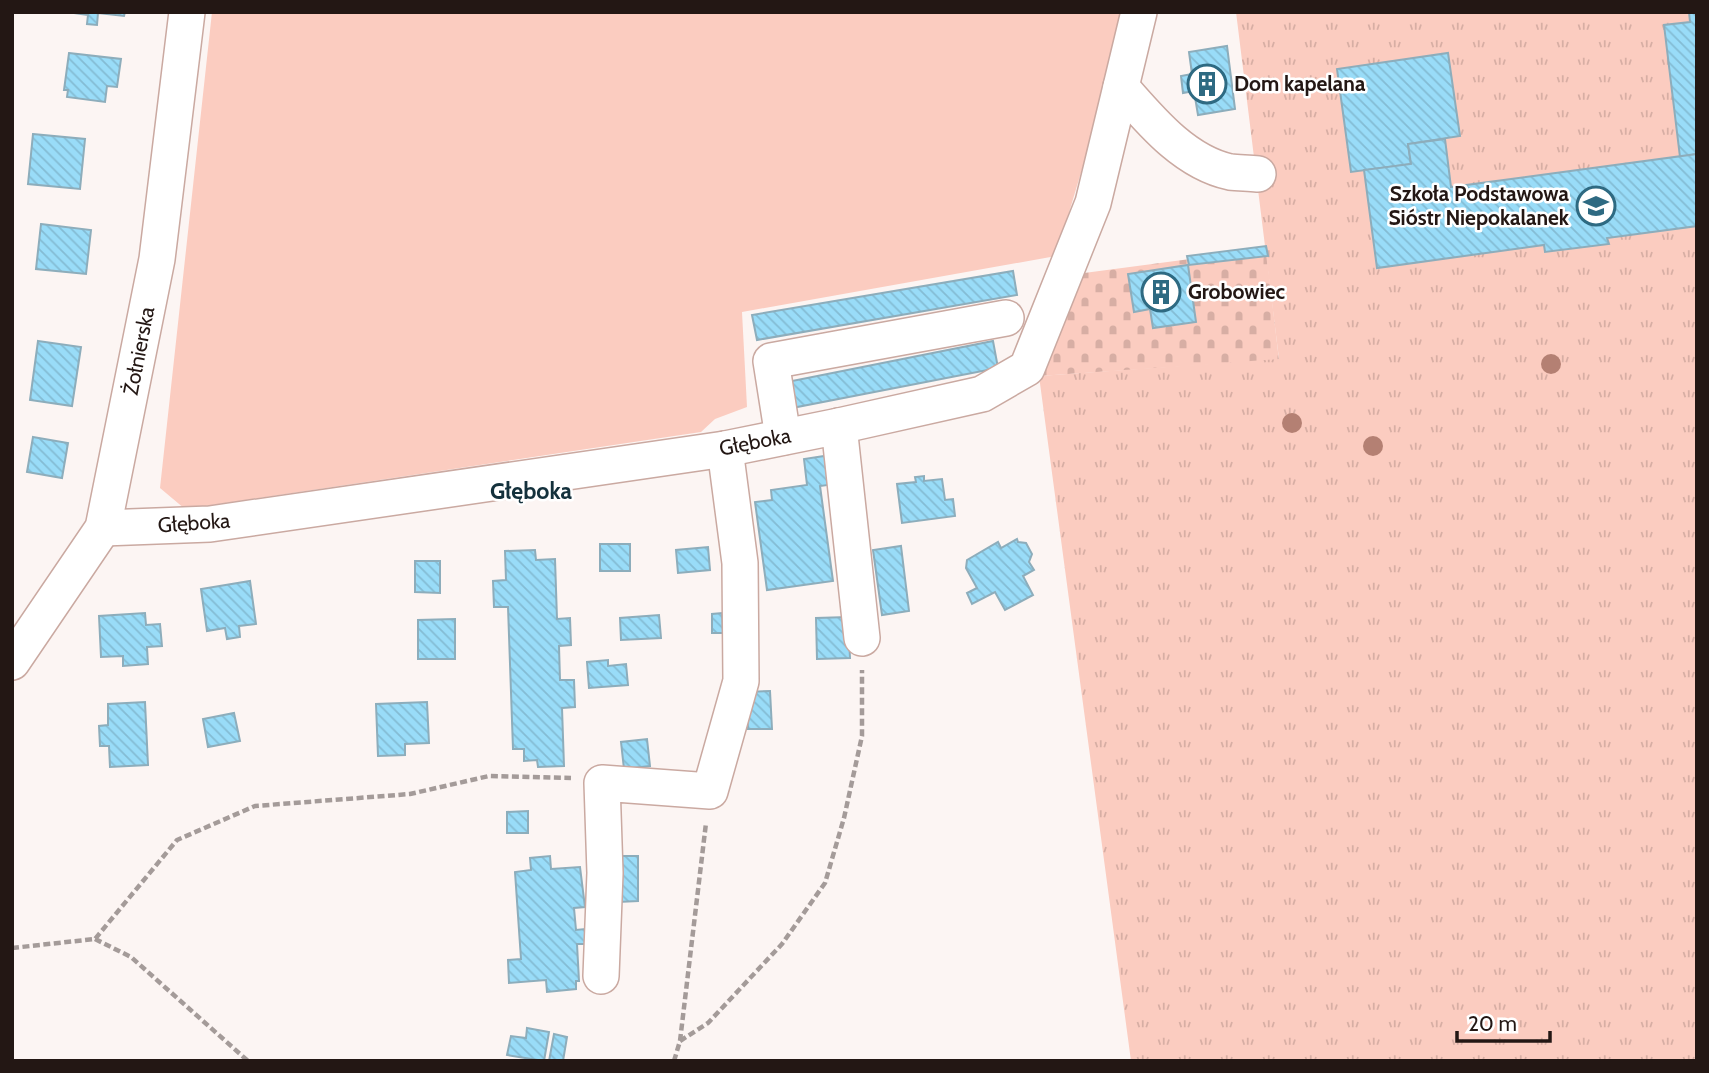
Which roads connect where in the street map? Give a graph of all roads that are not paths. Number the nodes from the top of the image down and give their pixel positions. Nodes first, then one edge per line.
1 (187, 12) edge
2 (1139, 12) edge
3 (1121, 87) junction
4 (1258, 174) dead end
5 (1006, 318) dead end
6 (839, 426) junction
7 (783, 437) junction
8 (725, 449) junction
9 (103, 528) junction
10 (862, 638) road end
11 (12, 662) edge
12 (601, 976) dead end

1 - 9 street, Żołnierska
2 - 3 street, Głęboka
3 - 4 street
3 - 6 street, Głęboka
5 - 7 street
6 - 7 street, Głęboka
6 - 10 street
7 - 8 street, Głęboka
8 - 9 street, Głęboka
8 - 12 street
9 - 11 street, Żołnierska

